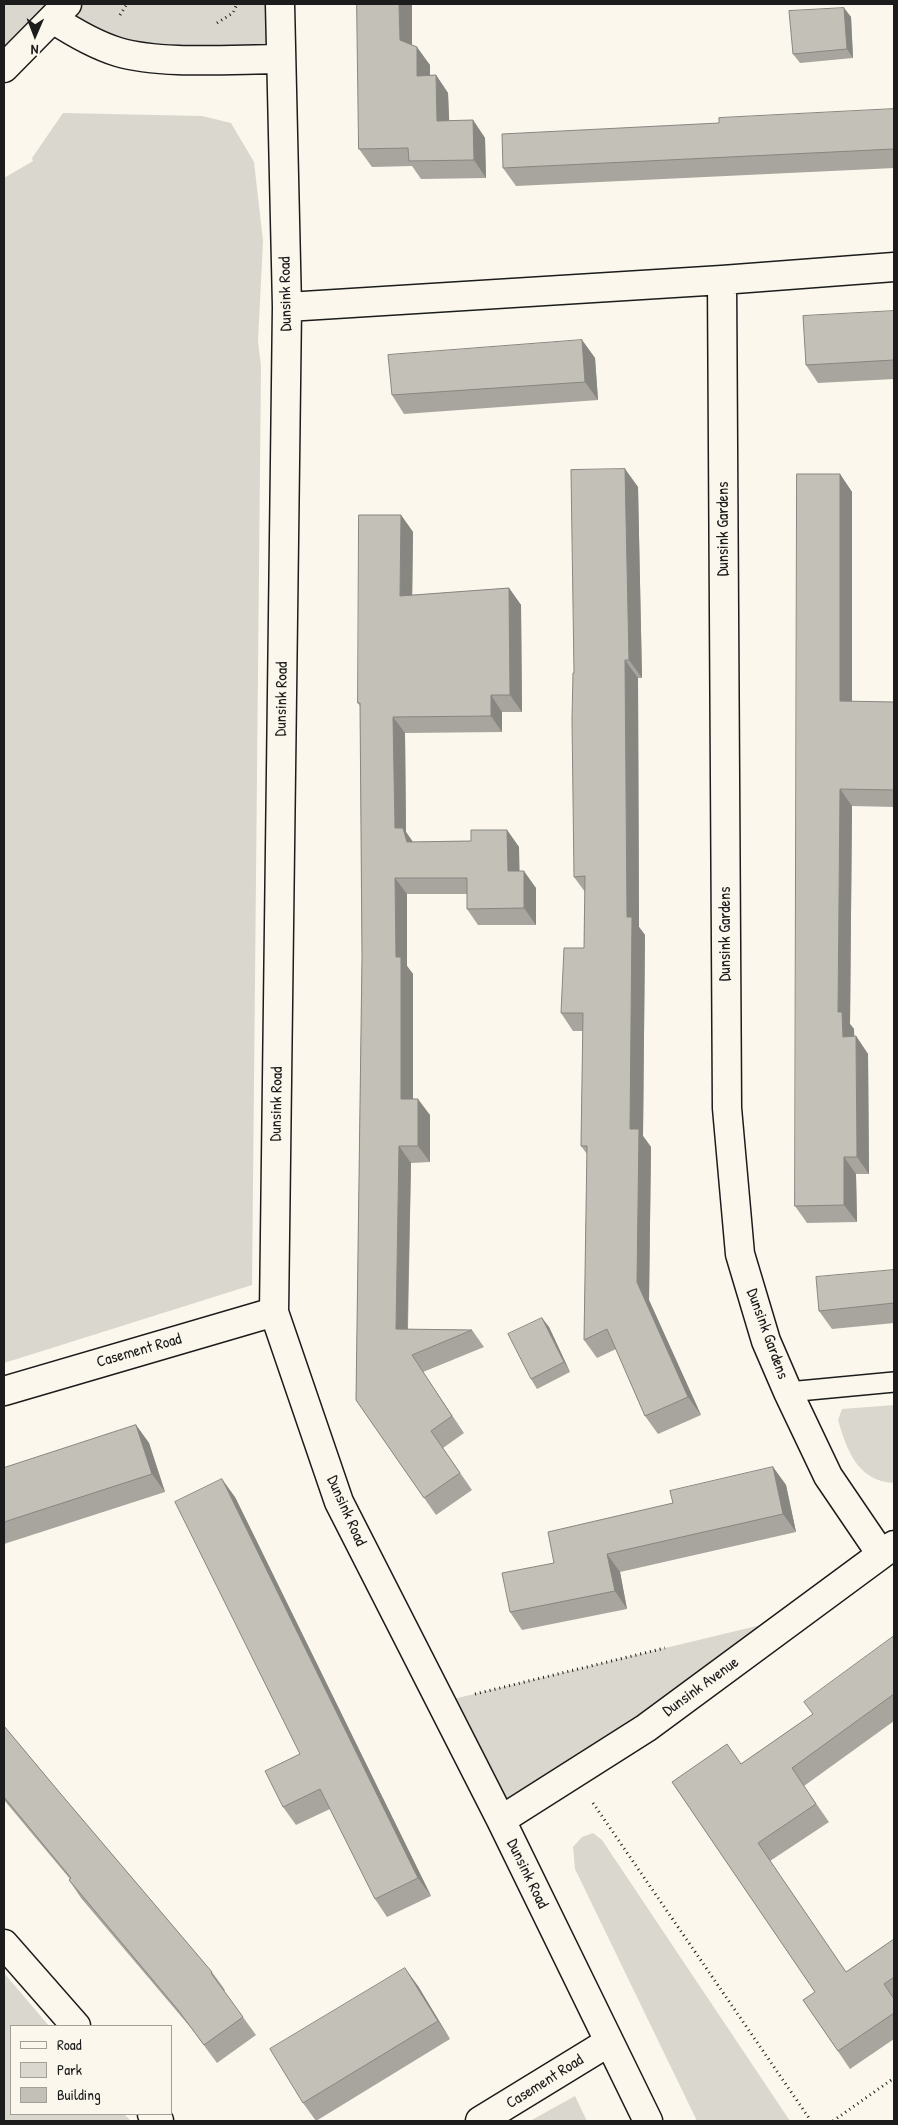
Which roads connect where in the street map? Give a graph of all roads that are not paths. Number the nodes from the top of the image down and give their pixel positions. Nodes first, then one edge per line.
1 (280, 4) edge
2 (60, 11) edge
3 (281, 59) junction
4 (4, 68) edge
5 (894, 267) edge
6 (722, 280) junction
7 (287, 307) junction
8 (274, 1312) junction
9 (894, 1382) edge
10 (4, 1391) edge
11 (788, 1392) junction
12 (888, 1549) edge
13 (500, 1820) junction
14 (4, 1944) edge
15 (75, 2025) edge
16 (609, 2042) junction
17 (480, 2121) edge
18 (648, 2121) edge

1 - 3 street, Dunsink Road
2 - 3 street
2 - 4 street
3 - 7 street, Dunsink Road
5 - 6 street
6 - 7 street
6 - 11 street, Dunsink Gardens
7 - 8 street, Dunsink Road
8 - 10 street, Casement Road
8 - 13 street, Dunsink Road
9 - 11 lane
11 - 12 street, Dunsink Gardens
12 - 13 street, Dunsink Avenue
13 - 16 street, Dunsink Road
14 - 15 street
16 - 17 street, Casement Road
16 - 18 street, Dunsink Road

